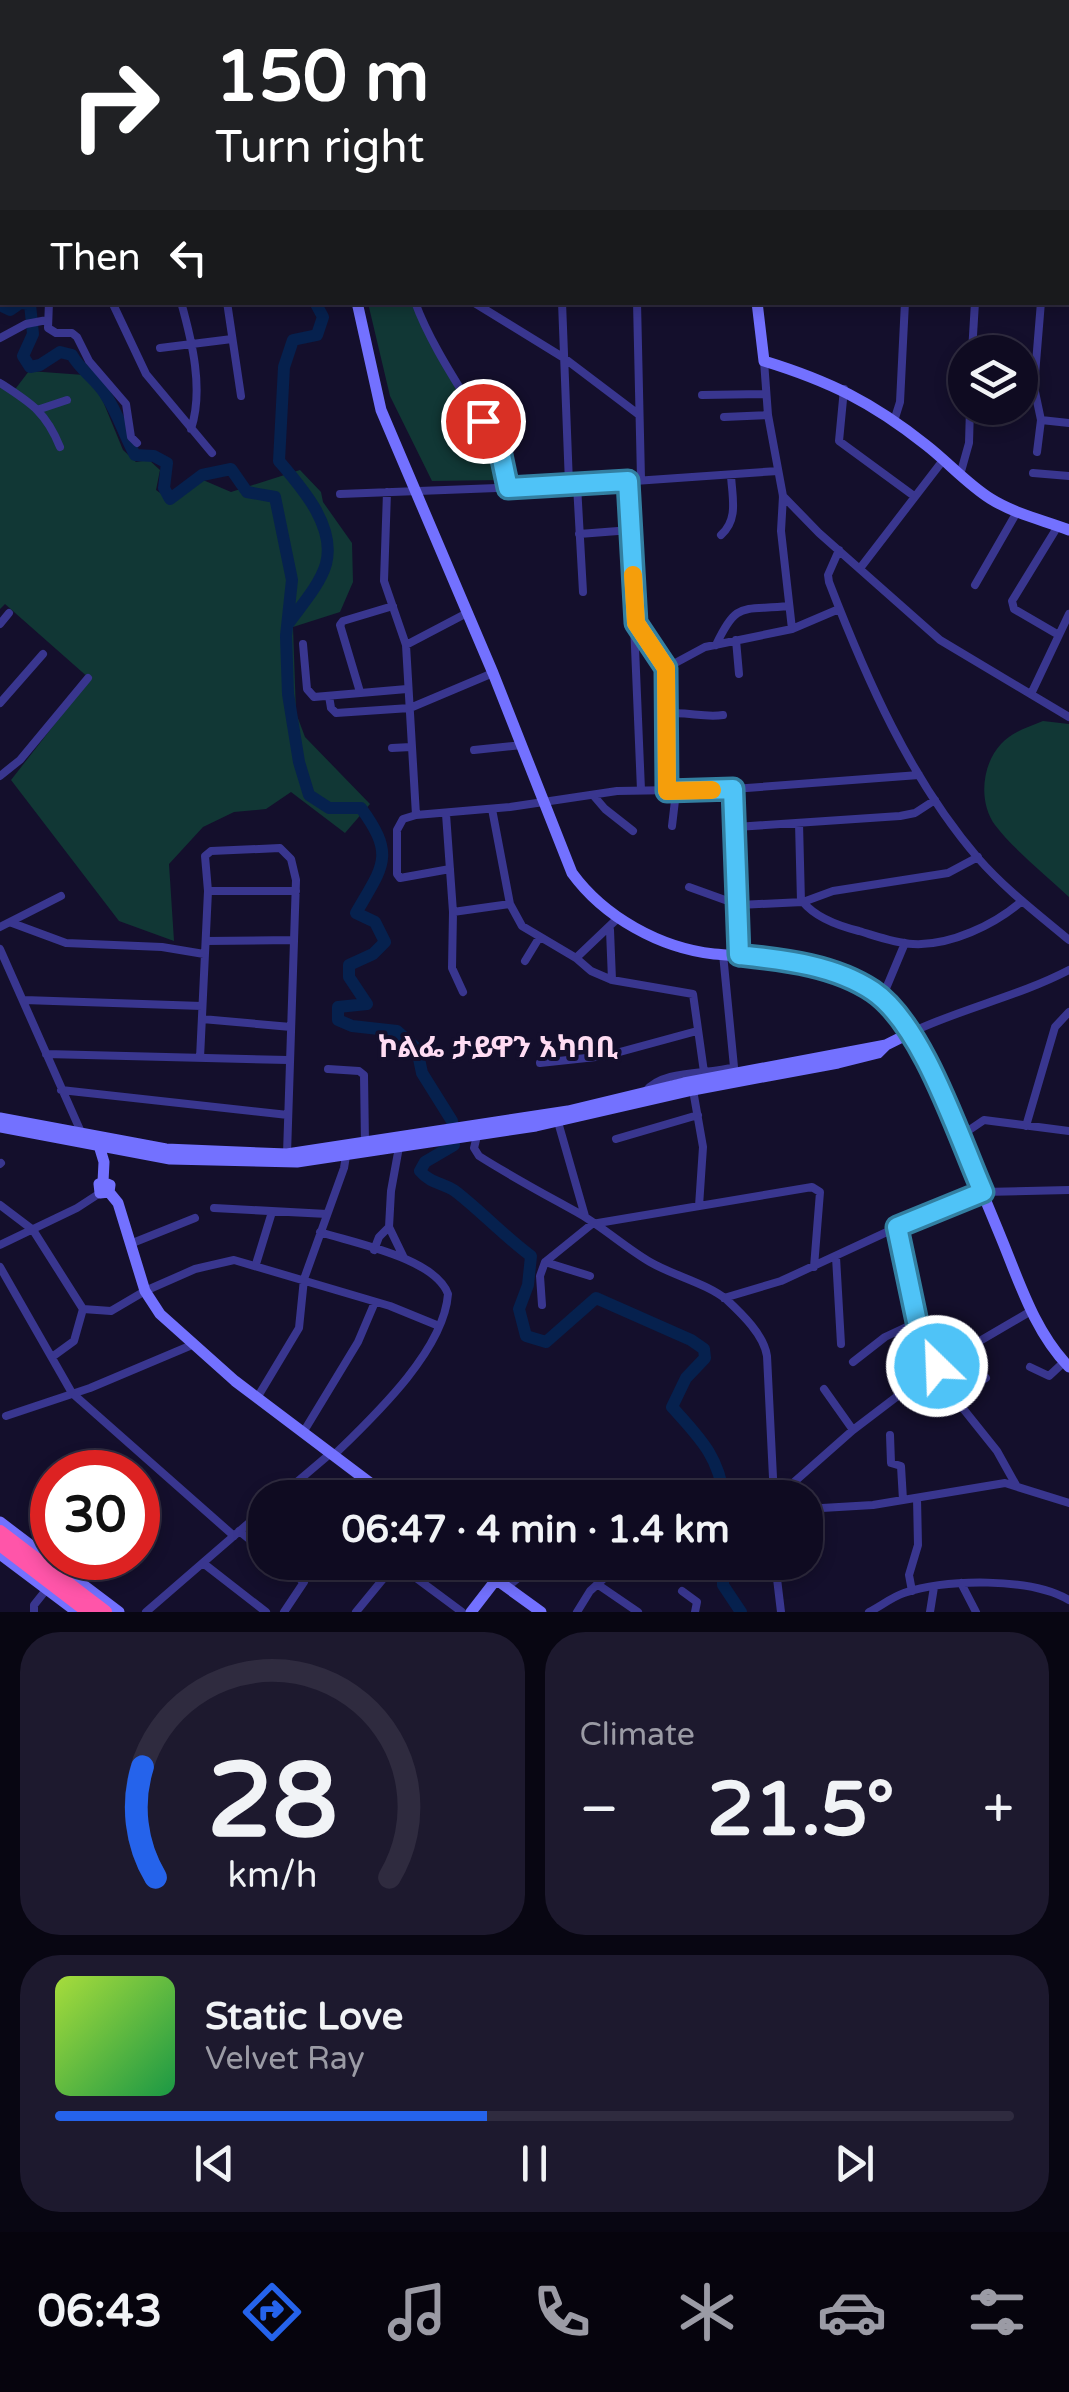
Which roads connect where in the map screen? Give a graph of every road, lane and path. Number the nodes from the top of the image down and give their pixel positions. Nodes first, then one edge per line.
1 (48, 305) edge
2 (113, 305) edge
3 (182, 305) edge
4 (227, 305) edge
5 (358, 305) edge
6 (417, 305) edge
7 (479, 305) edge
8 (562, 305) edge
9 (637, 305) edge
10 (757, 305) edge
11 (905, 305) edge
12 (975, 305) edge
13 (1040, 305) edge
14 (43, 320) junction
15 (973, 335) edge
16 (0, 338) edge
17 (232, 339) junction
18 (190, 345) junction
19 (160, 348) dead end
20 (564, 358) junction
21 (764, 361) junction
22 (0, 383) edge
23 (844, 389) junction
24 (766, 394) junction
25 (702, 395) dead end
26 (241, 396) dead end
27 (67, 400) dead end
28 (40, 409) junction
29 (638, 414) junction
30 (768, 414) junction
31 (896, 415) junction
32 (724, 418) dead end
33 (1040, 420) junction
34 (1069, 423) edge
35 (968, 425) edge
36 (191, 428) junction
37 (138, 444) dead end
38 (60, 447) dead end
39 (1037, 452) dead end
40 (212, 453) dead end
41 (944, 459) junction
42 (963, 468) junction
43 (778, 471) junction
44 (1033, 473) dead end
45 (731, 475) junction
46 (1069, 476) edge
47 (642, 479) junction
48 (628, 481) junction
49 (573, 484) junction
50 (508, 488) junction
51 (416, 490) junction
52 (387, 492) junction
53 (340, 494) dead end
54 (783, 496) junction
55 (914, 496) junction
56 (1017, 512) junction
57 (1064, 528) edge
58 (631, 530) junction
59 (579, 534) junction
60 (721, 535) dead end
61 (839, 550) junction
62 (860, 567) junction
63 (974, 585) dead end
64 (582, 592) dead end
65 (392, 606) junction
66 (788, 606) junction
67 (839, 609) junction
68 (9, 613) dead end
69 (467, 613) junction
70 (1069, 614) edge
71 (636, 623) junction
72 (0, 624) edge
73 (792, 629) junction
74 (1057, 634) junction
75 (736, 640) junction
76 (302, 644) dead end
77 (716, 644) junction
78 (406, 645) junction
79 (43, 654) dead end
80 (666, 668) junction
81 (493, 673) junction
82 (739, 674) dead end
83 (88, 678) dead end
84 (407, 689) junction
85 (360, 692) junction
86 (1031, 694) junction
87 (329, 696) junction
88 (0, 704) edge
89 (410, 708) junction
90 (666, 714) junction
91 (723, 715) dead end
92 (1069, 718) edge
93 (522, 745) junction
94 (412, 747) junction
95 (392, 748) dead end
96 (474, 750) dead end
97 (918, 774) junction
98 (0, 776) edge
99 (733, 789) junction
100 (642, 790) junction
101 (672, 792) junction
102 (593, 795) junction
103 (935, 800) junction
104 (543, 801) junction
105 (492, 809) junction
106 (416, 814) junction
107 (446, 814) junction
108 (799, 822) junction
109 (672, 826) dead end
110 (736, 827) junction
111 (633, 831) dead end
112 (978, 857) junction
113 (450, 869) junction
114 (689, 887) dead end
115 (296, 891) junction
116 (208, 892) junction
117 (60, 896) dead end
118 (1022, 901) junction
119 (802, 902) junction
120 (510, 904) junction
121 (738, 906) junction
122 (452, 912) junction
123 (620, 918) junction
124 (12, 923) junction
125 (0, 927) edge
126 (610, 930) junction
127 (540, 938) junction
128 (294, 940) junction
129 (1069, 940) edge
130 (206, 942) junction
131 (904, 942) junction
132 (0, 949) edge
133 (204, 954) junction
134 (724, 954) junction
135 (739, 955) junction
136 (576, 958) junction
137 (525, 961) dead end
138 (1069, 970) edge
139 (612, 980) junction
140 (463, 992) dead end
141 (882, 998) junction
142 (24, 1000) junction
143 (202, 1006) junction
144 (1069, 1012) edge
145 (202, 1019) junction
146 (291, 1027) junction
147 (697, 1031) junction
148 (912, 1032) junction
149 (46, 1054) junction
150 (200, 1058) junction
151 (288, 1060) junction
152 (540, 1063) dead end
153 (328, 1069) dead end
154 (709, 1079) junction
155 (61, 1090) junction
156 (694, 1090) junction
157 (288, 1115) junction
158 (698, 1115) junction
159 (0, 1118) edge
160 (558, 1122) junction
161 (1026, 1126) junction
162 (0, 1127) edge
163 (478, 1129) junction
164 (1069, 1131) edge
165 (440, 1136) junction
166 (82, 1137) junction
167 (959, 1137) junction
168 (616, 1138) dead end
169 (97, 1140) junction
170 (365, 1143) junction
171 (400, 1147) junction
172 (347, 1150) junction
173 (287, 1154) junction
174 (104, 1189) junction
175 (1069, 1190) edge
176 (983, 1192) junction
177 (0, 1205) edge
178 (699, 1206) junction
179 (214, 1208) dead end
180 (272, 1212) junction
181 (327, 1214) junction
182 (584, 1216) junction
183 (195, 1218) dead end
184 (592, 1224) junction
185 (389, 1227) junction
186 (897, 1227) junction
187 (33, 1230) junction
188 (320, 1232) junction
189 (130, 1244) junction
190 (0, 1245) edge
191 (374, 1250) junction
192 (836, 1257) junction
193 (404, 1258) junction
194 (544, 1262) junction
195 (256, 1264) junction
196 (814, 1267) junction
197 (0, 1268) edge
198 (590, 1276) dead end
199 (304, 1279) junction
200 (145, 1291) junction
201 (743, 1294) junction
202 (724, 1298) junction
203 (375, 1302) junction
204 (542, 1305) dead end
205 (734, 1308) junction
206 (83, 1309) junction
207 (1031, 1310) junction
208 (917, 1322) junction
209 (438, 1326) junction
210 (841, 1344) dead end
211 (192, 1345) junction
212 (52, 1357) junction
213 (853, 1362) dead end
214 (1067, 1365) edge
215 (937, 1366) junction
216 (1030, 1367) dead end
217 (986, 1378) dead end
218 (824, 1390) dead end
219 (72, 1394) junction
220 (953, 1396) junction
221 (258, 1398) junction
222 (6, 1416) dead end
223 (853, 1430) junction
224 (304, 1431) junction
225 (890, 1435) dead end
226 (332, 1454) junction
227 (300, 1480) edge
228 (366, 1480) edge
229 (774, 1480) edge
230 (796, 1480) edge
231 (1016, 1485) junction
232 (917, 1498) junction
233 (902, 1500) junction
234 (1069, 1502) edge
235 (823, 1508) edge
236 (0, 1522) edge
237 (248, 1524) edge
238 (0, 1532) edge
239 (236, 1534) junction
240 (248, 1541) edge
241 (0, 1544) edge
242 (0, 1554) edge
243 (203, 1563) junction
244 (301, 1580) edge
245 (382, 1580) edge
246 (419, 1580) edge
247 (496, 1580) edge
248 (508, 1580) edge
249 (602, 1580) edge
250 (777, 1580) edge
251 (961, 1583) junction
252 (501, 1584) junction
253 (597, 1584) junction
254 (934, 1587) junction
255 (46, 1590) junction
256 (682, 1591) dead end
257 (912, 1591) junction
258 (1069, 1600) edge
259 (34, 1612) edge
260 (76, 1612) edge
261 (88, 1612) edge
262 (105, 1612) edge
263 (118, 1612) edge
264 (146, 1612) edge
265 (266, 1612) edge
266 (284, 1612) edge
267 (356, 1612) edge
268 (462, 1612) edge
269 (471, 1612) edge
270 (541, 1612) edge
271 (577, 1612) edge
272 (638, 1612) edge
273 (695, 1612) edge
274 (781, 1612) edge
275 (869, 1612) edge
276 (930, 1612) edge
277 (976, 1612) edge

1 - 14 street
2 - 36 street
3 - 18 street
4 - 17 street
5 - 51 main road
6 - 50 street
7 - 20 street
8 - 20 street
9 - 29 street
10 - 21 main road
11 - 31 street
12 - 15 street
13 - 33 street
14 - 16 street
14 - 37 street
17 - 18 street
17 - 26 street
18 - 19 street
18 - 36 street
20 - 29 street
20 - 49 street
21 - 23 main road
21 - 24 street
22 - 28 street
23 - 31 main road
23 - 55 street
24 - 25 street
24 - 30 street
27 - 28 street
28 - 38 street
29 - 47 street
30 - 32 street
30 - 43 street
31 - 41 main road
33 - 34 street
33 - 39 street
35 - 42 street
36 - 40 street
41 - 42 main road
41 - 55 street
42 - 56 main road
43 - 45 street
43 - 54 street
44 - 46 street
45 - 47 street
45 - 60 street
47 - 48 street
48 - 49 street
48 - 58 street
49 - 50 street
49 - 59 street
50 - 51 street
51 - 52 street
51 - 69 main road
52 - 53 street
52 - 65 street
54 - 61 street
54 - 66 street
55 - 62 street
56 - 57 main road
56 - 63 street
57 - 74 street
58 - 59 street
58 - 71 street
59 - 64 street
61 - 62 street
61 - 67 street
62 - 86 street
65 - 78 street
65 - 85 street
66 - 73 street
66 - 77 street
67 - 73 street
67 - 97 street
68 - 72 street
69 - 78 street
69 - 81 main road
70 - 74 street
71 - 80 street
71 - 100 street
73 - 75 street
74 - 86 street
75 - 77 street
75 - 82 street
76 - 87 street
77 - 80 street
78 - 84 street
79 - 88 street
80 - 90 street
81 - 89 street
81 - 93 main road
83 - 98 street
84 - 85 street
84 - 89 street
85 - 87 street
86 - 92 street
87 - 89 street
89 - 94 street
90 - 91 street
90 - 101 street
93 - 96 street
93 - 104 main road
94 - 95 street
94 - 106 street
97 - 99 street
97 - 103 street
99 - 101 street
99 - 110 street
100 - 101 street
100 - 102 street
101 - 109 street
102 - 104 street
102 - 111 street
103 - 108 street
103 - 112 street
104 - 105 street
104 - 123 main road
105 - 107 street
105 - 120 street
106 - 107 street
106 - 113 street
107 - 113 street
108 - 110 street
108 - 119 street
110 - 121 street
112 - 118 street
112 - 119 street
113 - 122 street
114 - 121 street
115 - 116 street
115 - 116 street
115 - 128 street
116 - 130 street
117 - 124 street
118 - 129 street
118 - 131 street
119 - 121 street
119 - 131 street
120 - 122 street
120 - 127 street
121 - 135 street
122 - 140 street
123 - 126 street
123 - 134 main road
124 - 125 street
124 - 133 street
126 - 136 street
126 - 139 street
127 - 136 street
127 - 137 street
128 - 130 street
128 - 146 street
130 - 133 street
131 - 141 street
132 - 142 street
133 - 143 street
134 - 135 main road
134 - 154 street
135 - 141 main road
136 - 139 street
138 - 148 street
139 - 147 street
141 - 148 main road
142 - 143 street
142 - 149 street
143 - 145 street
144 - 161 street
145 - 146 street
145 - 150 street
146 - 151 street
147 - 152 street
147 - 154 street
148 - 154 main road
148 - 167 main road
149 - 150 street
149 - 155 street
150 - 151 street
151 - 157 street
153 - 170 street
154 - 156 main road
154 - 163 main road
155 - 157 street
155 - 166 street
156 - 158 street
156 - 160 main road
157 - 173 street
158 - 168 street
158 - 178 street
159 - 166 main road
160 - 163 main road
160 - 182 street
161 - 164 street
161 - 167 street
162 - 166 main road
163 - 165 main road
163 - 182 street
165 - 170 main road
165 - 171 main road
166 - 169 main road
167 - 176 main road
169 - 172 main road
169 - 173 main road
169 - 174 main road
170 - 172 main road
171 - 172 main road
171 - 185 street
172 - 173 main road
172 - 181 street
174 - 187 street
174 - 189 main road
175 - 176 street
176 - 186 street
176 - 207 main road
177 - 187 street
178 - 184 street
178 - 196 street
179 - 180 street
180 - 181 street
180 - 195 street
181 - 188 street
182 - 184 street
183 - 189 street
184 - 194 street
184 - 202 street
185 - 191 street
185 - 193 street
186 - 192 street
186 - 208 street
187 - 190 street
187 - 206 street
188 - 191 street
188 - 199 street
189 - 200 main road
191 - 193 street
192 - 196 street
192 - 210 street
193 - 209 street
194 - 198 street
194 - 204 street
195 - 199 street
195 - 200 street
196 - 201 street
197 - 212 street
199 - 203 street
199 - 221 street
200 - 206 street
200 - 211 main road
201 - 202 street
201 - 205 street
202 - 205 street
203 - 209 street
203 - 224 street
205 - 229 street
206 - 212 street
207 - 214 main road
207 - 215 street
208 - 213 street
208 - 215 street
209 - 226 street
211 - 219 street
211 - 221 main road
212 - 219 street
214 - 216 street
215 - 220 street
215 - 223 street
217 - 220 street
218 - 223 street
219 - 222 street
219 - 239 street
220 - 231 street
221 - 224 main road
223 - 230 street
224 - 226 main road
225 - 233 street
226 - 227 street
226 - 228 main road
231 - 232 street
231 - 234 street
232 - 233 street
232 - 257 street
233 - 235 street
236 - 263 main road
237 - 239 street
238 - 262 highway
239 - 240 street
239 - 243 street
241 - 261 highway
242 - 255 main road
243 - 264 street
243 - 265 street
244 - 266 street
245 - 267 street
246 - 268 street
247 - 252 main road
248 - 252 street
249 - 253 street
250 - 274 street
251 - 254 street
251 - 258 street
251 - 277 street
252 - 269 main road
252 - 270 main road
253 - 271 street
253 - 272 street
254 - 257 street
254 - 276 street
255 - 259 street
255 - 260 main road
256 - 273 street
257 - 275 street

